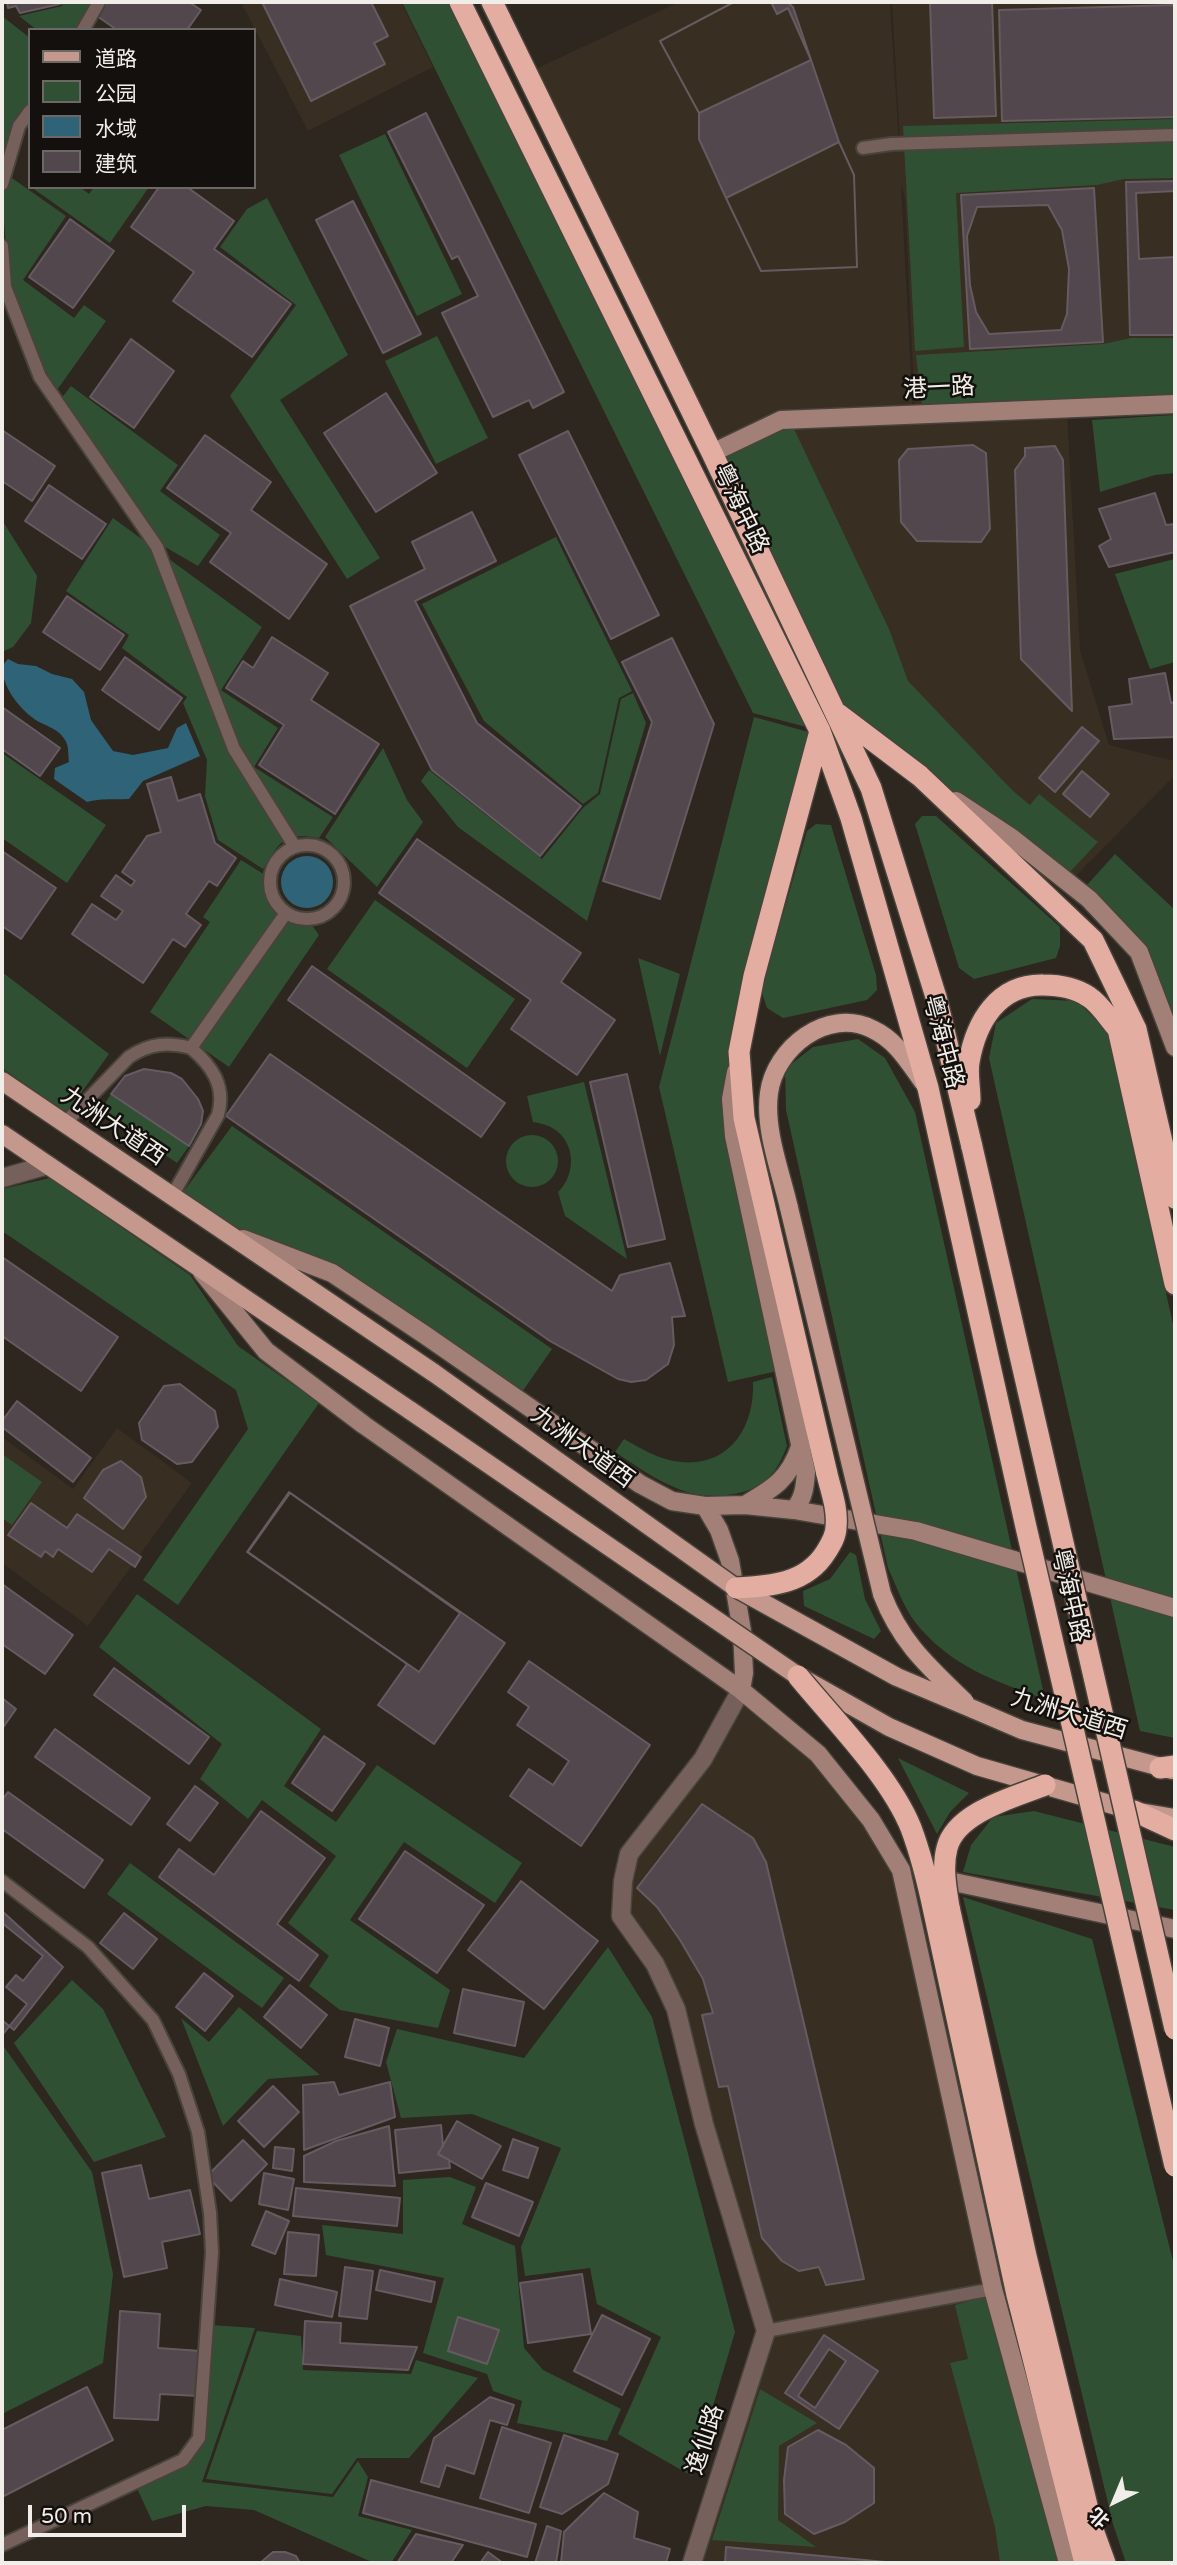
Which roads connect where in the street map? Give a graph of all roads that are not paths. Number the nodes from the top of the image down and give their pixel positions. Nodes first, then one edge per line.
1 (99, 2) edge
2 (460, 2) edge
3 (492, 2) edge
4 (84, 28) edge
5 (28, 114) edge
6 (1175, 135) edge
7 (863, 148) dead end
8 (2, 184) edge
9 (2, 246) edge
10 (1175, 404) edge
11 (712, 453) junction
12 (835, 712) junction
13 (820, 731) junction
14 (920, 776) junction
15 (295, 847) junction
16 (286, 913) junction
17 (1175, 1047) edge
18 (191, 1048) junction
19 (739, 1052) junction
20 (2, 1081) edge
21 (928, 1088) junction
22 (64, 1124) junction
23 (2, 1133) edge
24 (972, 1147) junction
25 (48, 1165) junction
26 (2, 1178) edge
27 (172, 1196) junction
28 (1175, 1198) edge
29 (225, 1232) junction
30 (198, 1267) junction
31 (1175, 1284) edge
32 (800, 1447) junction
33 (745, 1505) junction
34 (705, 1506) junction
35 (794, 1510) junction
36 (736, 1588) junction
37 (1175, 1608) edge
38 (798, 1676) junction
39 (741, 1690) junction
40 (973, 1709) junction
41 (1170, 1768) edge
42 (1045, 1785) junction
43 (1135, 1811) junction
44 (1175, 1818) edge
45 (1175, 1829) edge
46 (901, 1870) junction
47 (2, 1881) edge
48 (942, 1910) junction
49 (1175, 1929) edge
50 (1175, 2029) edge
51 (1175, 2166) edge
52 (993, 2289) junction
53 (766, 2331) junction
54 (2, 2544) edge
55 (692, 2563) edge
56 (1068, 2563) edge
57 (1085, 2563) edge
58 (1105, 2563) edge

1 - 4 lane
2 - 13 highway, 粤海中路
3 - 11 highway, 粤海中路
5 - 8 lane
6 - 7 lane
9 - 15 lane
10 - 11 main road, 港一路
11 - 12 highway, 粤海中路
12 - 14 highway
12 - 24 highway, 粤海中路
13 - 19 highway
13 - 21 highway, 粤海中路
14 - 17 main road
14 - 28 highway
15 - 16 lane
15 - 16 lane
16 - 18 lane
18 - 22 lane
18 - 27 lane
19 - 32 main road
19 - 36 highway, bridge
20 - 22 main road, 九洲大道西
21 - 40 main road, bridge
21 - 51 highway, 粤海中路, bridge
22 - 27 main road, 九洲大道西
23 - 25 main road
24 - 31 highway
24 - 50 highway, 粤海中路, bridge
25 - 26 street
25 - 30 main road
27 - 29 main road, 九洲大道西
29 - 34 main road
29 - 36 main road, 九洲大道西, bridge
30 - 38 main road, bridge
30 - 39 main road
32 - 33 main road
32 - 35 main road
33 - 34 main road
33 - 35 main road
34 - 39 main road
35 - 37 main road
36 - 40 main road, 九洲大道西, bridge
38 - 42 main road, bridge
38 - 48 highway, bridge
39 - 46 main road
39 - 53 street
40 - 41 main road, 九洲大道西, bridge
42 - 43 main road, bridge
42 - 48 highway, bridge
43 - 44 main road
43 - 45 highway
46 - 49 main road
46 - 52 main road
47 - 54 lane
48 - 57 highway
48 - 58 highway
52 - 53 lane
52 - 56 main road
53 - 55 street, 逸仙路

